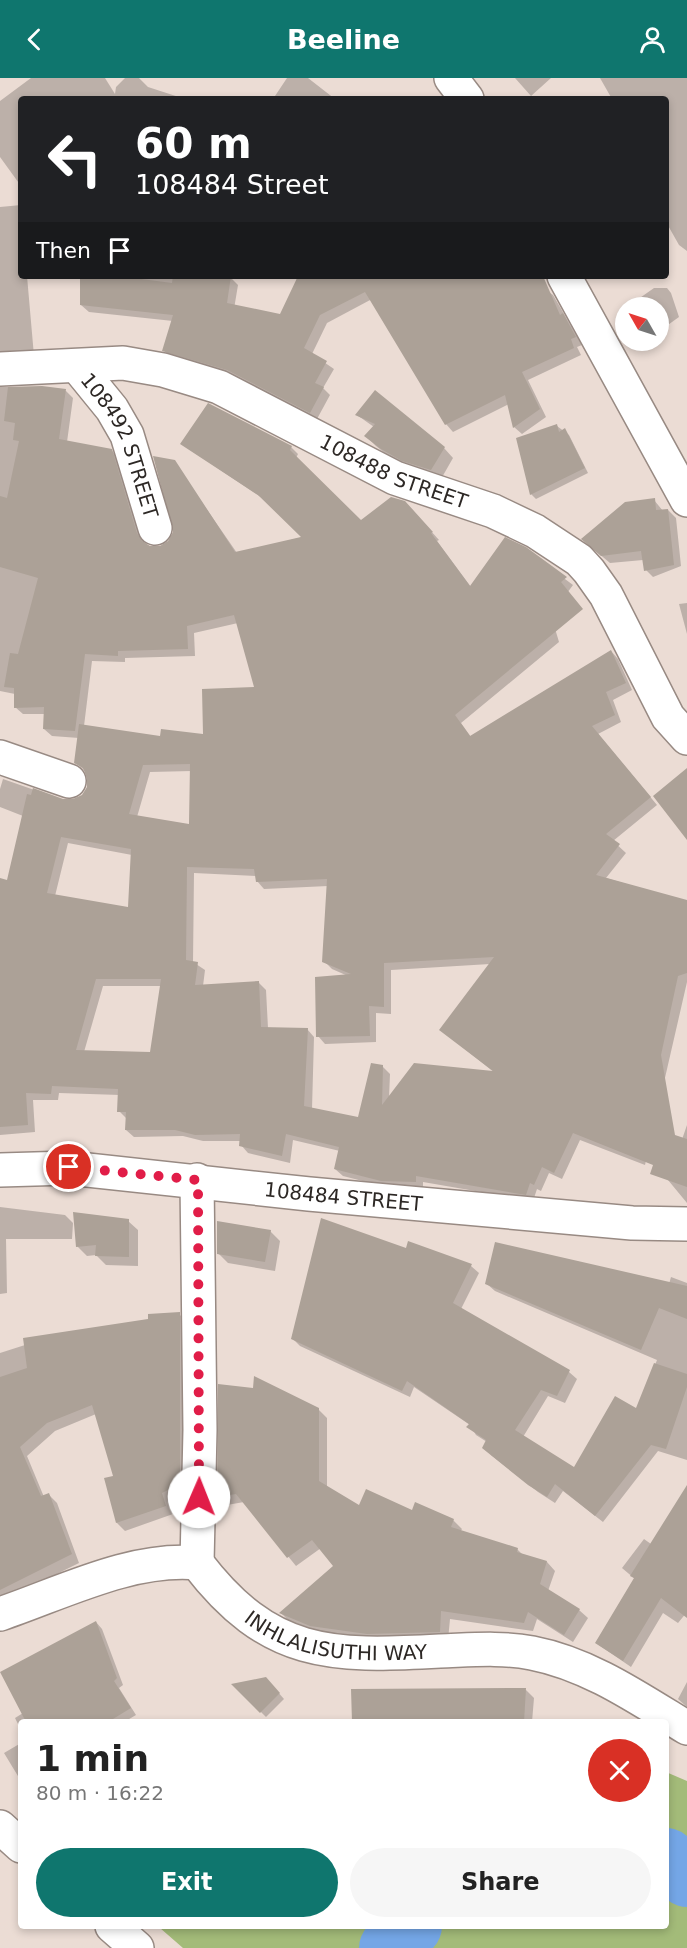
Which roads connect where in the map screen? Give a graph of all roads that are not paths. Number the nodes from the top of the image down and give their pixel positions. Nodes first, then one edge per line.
1 (451, 78) edge
2 (465, 96) edge
3 (566, 279) edge
4 (77, 366) junction
5 (0, 369) edge
6 (687, 500) edge
7 (155, 528) dead end
8 (687, 738) edge
9 (0, 757) edge
10 (69, 781) dead end
11 (0, 1170) edge
12 (198, 1180) junction
13 (687, 1224) edge
14 (198, 1563) junction
15 (0, 1614) edge
16 (687, 1728) edge
17 (0, 1827) edge
18 (18, 1843) edge
19 (115, 1929) edge
20 (137, 1948) edge

1 - 2 street
3 - 6 street
4 - 5 street, 108488 STREET
4 - 7 street, 108492 STREET
4 - 8 street, 108488 STREET
9 - 10 street
11 - 12 street, 108484 STREET
12 - 13 street, 108484 STREET
12 - 14 street
14 - 15 street
14 - 16 street, INHLALISUTHI WAY
17 - 18 street
19 - 20 street

